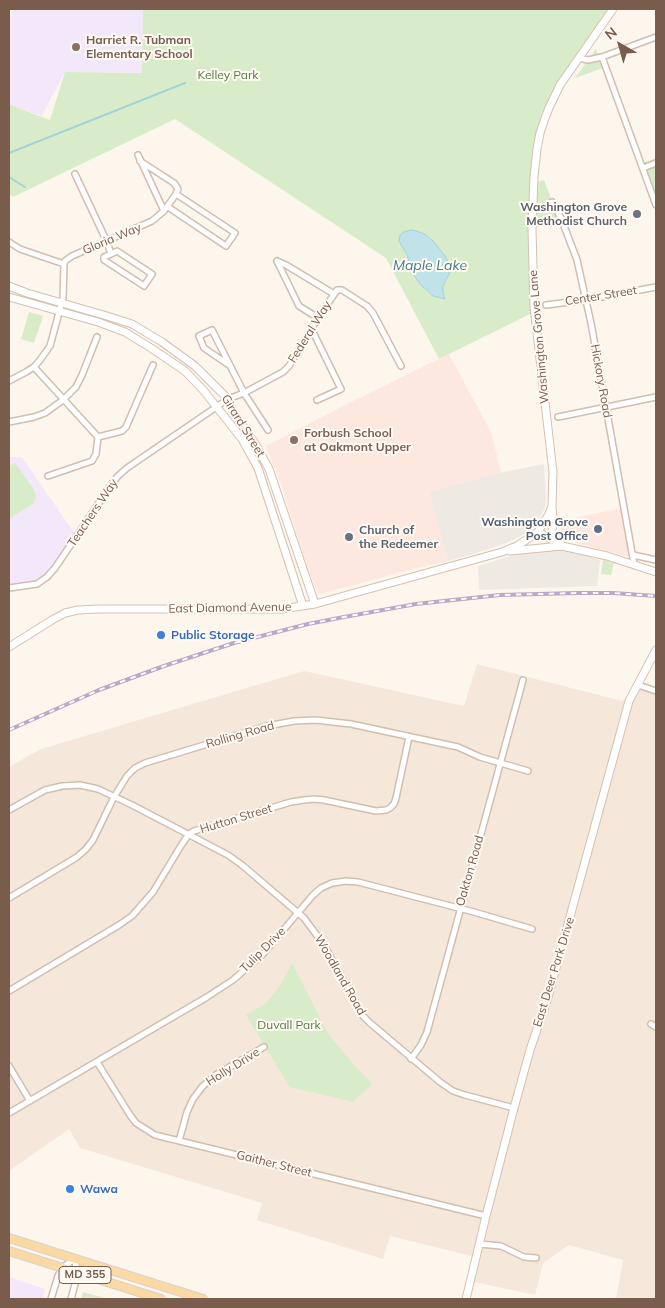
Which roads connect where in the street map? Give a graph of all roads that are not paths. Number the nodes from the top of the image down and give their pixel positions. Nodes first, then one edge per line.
1 (613, 9) edge
2 (656, 37) edge
3 (602, 57) junction
4 (579, 58) junction
5 (656, 163) edge
6 (644, 168) junction
7 (75, 174) dead end
8 (176, 194) junction
9 (552, 202) dead end
10 (656, 205) edge
11 (166, 209) junction
12 (9, 242) edge
13 (107, 242) junction
14 (111, 254) junction
15 (64, 264) junction
16 (9, 286) edge
17 (656, 287) edge
18 (336, 292) junction
19 (9, 297) edge
20 (585, 300) junction
21 (62, 302) junction
22 (546, 305) dead end
23 (59, 312) junction
24 (318, 318) junction
25 (312, 330) junction
26 (97, 337) dead end
27 (153, 365) dead end
28 (229, 365) junction
29 (401, 366) dead end
30 (34, 367) junction
31 (9, 381) edge
32 (244, 393) junction
33 (656, 397) edge
34 (228, 399) junction
35 (63, 400) junction
36 (317, 400) dead end
37 (216, 406) junction
38 (606, 408) junction
39 (558, 417) dead end
40 (9, 422) edge
41 (268, 430) dead end
42 (98, 437) junction
43 (48, 476) dead end
44 (552, 506) junction
45 (537, 533) junction
46 (560, 546) junction
47 (504, 551) junction
48 (633, 555) junction
49 (656, 560) edge
50 (634, 564) junction
51 (656, 572) edge
52 (9, 588) edge
53 (315, 604) junction
54 (302, 606) junction
55 (9, 647) edge
56 (656, 650) edge
57 (523, 680) dead end
58 (638, 684) junction
59 (656, 691) edge
60 (409, 737) junction
61 (500, 764) junction
62 (528, 771) dead end
63 (114, 797) junction
64 (9, 810) edge
65 (189, 834) junction
66 (9, 898) edge
67 (460, 909) junction
68 (298, 913) junction
69 (532, 929) dead end
70 (9, 991) edge
71 (264, 1047) dead end
72 (411, 1059) junction
73 (97, 1062) junction
74 (9, 1066) edge
75 (30, 1101) junction
76 (514, 1108) junction
77 (9, 1113) edge
78 (179, 1141) junction
79 (486, 1216) junction
80 (9, 1238) edge
81 (480, 1244) junction
82 (9, 1251) edge
83 (536, 1258) dead end
84 (74, 1259) junction
85 (62, 1268) junction
86 (78, 1273) junction
87 (51, 1299) edge
88 (71, 1299) edge
89 (161, 1299) edge
90 (203, 1299) edge
91 (466, 1299) edge

1 - 4 street, Washington Grove Lane
2 - 3 street
3 - 4 street
3 - 6 street
4 - 44 street, Washington Grove Lane
5 - 6 street
6 - 10 street
7 - 13 street
8 - 11 street, Gloria Way
8 - 11 street
8 - 11 street
9 - 20 street, Hickory Road
11 - 13 street, Gloria Way
12 - 15 street
13 - 14 street
13 - 15 street, Gloria Way
14 - 14 street
15 - 21 street
16 - 21 street, Girard Street
17 - 20 street, Center Street
18 - 24 street, Federal Way
18 - 24 street
18 - 29 street
19 - 23 street, Girard Street
20 - 22 street, Center Street
20 - 38 street, Hickory Road
21 - 23 street
21 - 34 street, Girard Street
23 - 30 street
23 - 37 street, Girard Street
24 - 25 street, Federal Way
25 - 32 street, Federal Way
25 - 36 street
26 - 35 street
27 - 42 street
28 - 28 street
28 - 32 street
30 - 31 street
30 - 35 street
32 - 34 street, Federal Way
32 - 41 street
33 - 38 street
34 - 37 street, Teachers Way
34 - 53 street, Girard Street
35 - 40 street
35 - 42 street
37 - 52 street, Teachers Way
37 - 54 street, Girard Street
38 - 39 street
38 - 48 street, Hickory Road
42 - 43 street
44 - 45 street, Washington Grove Lane
44 - 46 street
45 - 46 street
45 - 47 street, East Diamond Avenue
46 - 47 street
46 - 50 street
47 - 53 street, East Diamond Avenue
48 - 49 street
48 - 50 street, Hickory Road
50 - 51 street
53 - 54 street, East Diamond Avenue
54 - 55 street, East Diamond Avenue
56 - 58 street, East Deer Park Drive
57 - 61 street, Oakton Road
58 - 59 street
58 - 76 street, East Deer Park Drive
60 - 61 street, Rolling Road
60 - 63 street, Rolling Road
60 - 65 street, Hutton Street
61 - 62 street, Rolling Road
61 - 67 street, Oakton Road
63 - 64 street, Woodland Road
63 - 65 street, Woodland Road
63 - 66 street, Rolling Road
65 - 68 street, Woodland Road
65 - 70 street, Hutton Street
67 - 68 street, Tulip Drive
67 - 69 street, Tulip Drive
67 - 72 street, Oakton Road
68 - 72 street, Woodland Road
68 - 73 street, Tulip Drive
71 - 78 street, Holly Drive
72 - 76 street, Woodland Road
73 - 75 street, Tulip Drive
73 - 78 street, Gaither Street
74 - 75 street
75 - 77 street, Tulip Drive
76 - 79 street, East Deer Park Drive
78 - 79 street, Gaither Street
79 - 81 street, East Deer Park Drive
80 - 84 main road, MD 355
81 - 83 street
81 - 91 street, East Deer Park Drive
82 - 85 main road, MD 355
84 - 85 street
84 - 86 street
84 - 90 main road, MD 355
85 - 86 main road, MD 355
85 - 87 street
86 - 88 street
86 - 89 main road, MD 355

